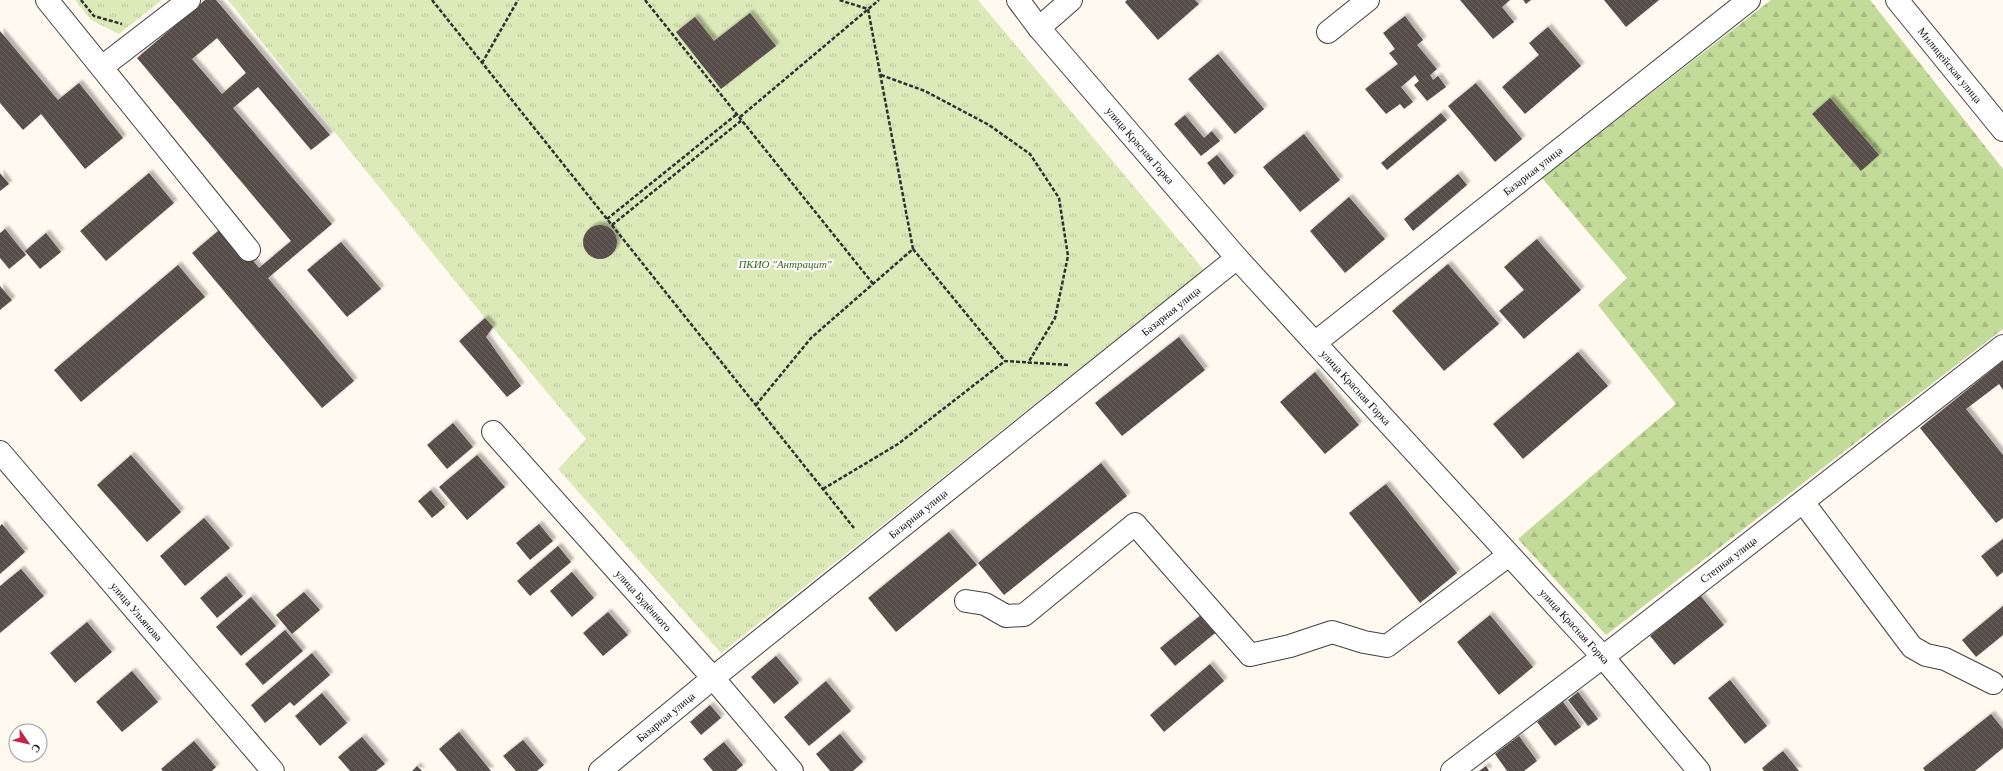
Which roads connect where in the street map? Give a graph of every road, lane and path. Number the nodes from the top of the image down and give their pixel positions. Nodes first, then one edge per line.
1 (47, 0) edge
2 (81, 0) edge
3 (189, 0) edge
4 (432, 0) edge
5 (518, 0) edge
6 (645, 0) edge
7 (838, 0) edge
8 (879, 0) edge
9 (1018, 0) edge
10 (1070, 0) edge
11 (1368, 0) edge
12 (1749, 0) edge
13 (1897, 0) edge
14 (868, 10) junction
15 (124, 24) dead end
16 (1039, 28) junction
17 (1328, 32) dead end
18 (482, 63) junction
19 (102, 67) junction
20 (881, 75) junction
21 (737, 114) junction
22 (740, 117) junction
23 (742, 120) junction
24 (2003, 130) edge
25 (607, 219) junction
26 (612, 225) junction
27 (914, 249) junction
28 (249, 250) dead end
29 (1237, 258) junction
30 (874, 285) junction
31 (1316, 342) junction
32 (2003, 346) edge
33 (1005, 361) junction
34 (1028, 363) junction
35 (1100, 368) junction
36 (756, 405) junction
37 (493, 432) dead end
38 (0, 452) edge
39 (823, 489) junction
40 (1802, 502) junction
41 (854, 528) dead end
42 (1509, 555) junction
43 (966, 601) dead end
44 (1603, 657) junction
45 (713, 678) junction
46 (2000, 685) edge
47 (273, 771) edge
48 (600, 771) edge
49 (792, 771) edge
50 (1452, 771) edge
51 (1699, 771) edge

1 - 19 street
2 - 15 path
3 - 19 street
4 - 18 path
5 - 18 path
6 - 21 path
7 - 14 path
8 - 14 path
9 - 16 street, улица Красная Горка
10 - 16 street
11 - 17 street
12 - 31 street, Базарная улица
13 - 24 street, Милицейская улица
14 - 20 path
14 - 22 path
16 - 29 street, улица Красная Горка
18 - 25 path
19 - 28 street
20 - 27 path
20 - 34 path
21 - 22 path
21 - 25 path
22 - 23 path
23 - 26 path
23 - 30 path
25 - 26 path
26 - 36 path
27 - 30 path
27 - 33 path
29 - 31 street, улица Красная Горка
29 - 35 street, Базарная улица
30 - 36 path
31 - 42 street, улица Красная Горка
32 - 40 street, Степная улица
33 - 34 path
33 - 39 path
34 - 35 path
35 - 45 street, Базарная улица
36 - 39 path
37 - 45 street, улица Будённого
38 - 47 street, улица Ульянова
39 - 41 path
40 - 44 street, Степная улица
40 - 46 street
42 - 43 street
42 - 44 street, улица Красная Горка
44 - 50 street, Степная улица
44 - 51 street, улица Красная Горка
45 - 48 street, Базарная улица
45 - 49 street, улица Будённого

